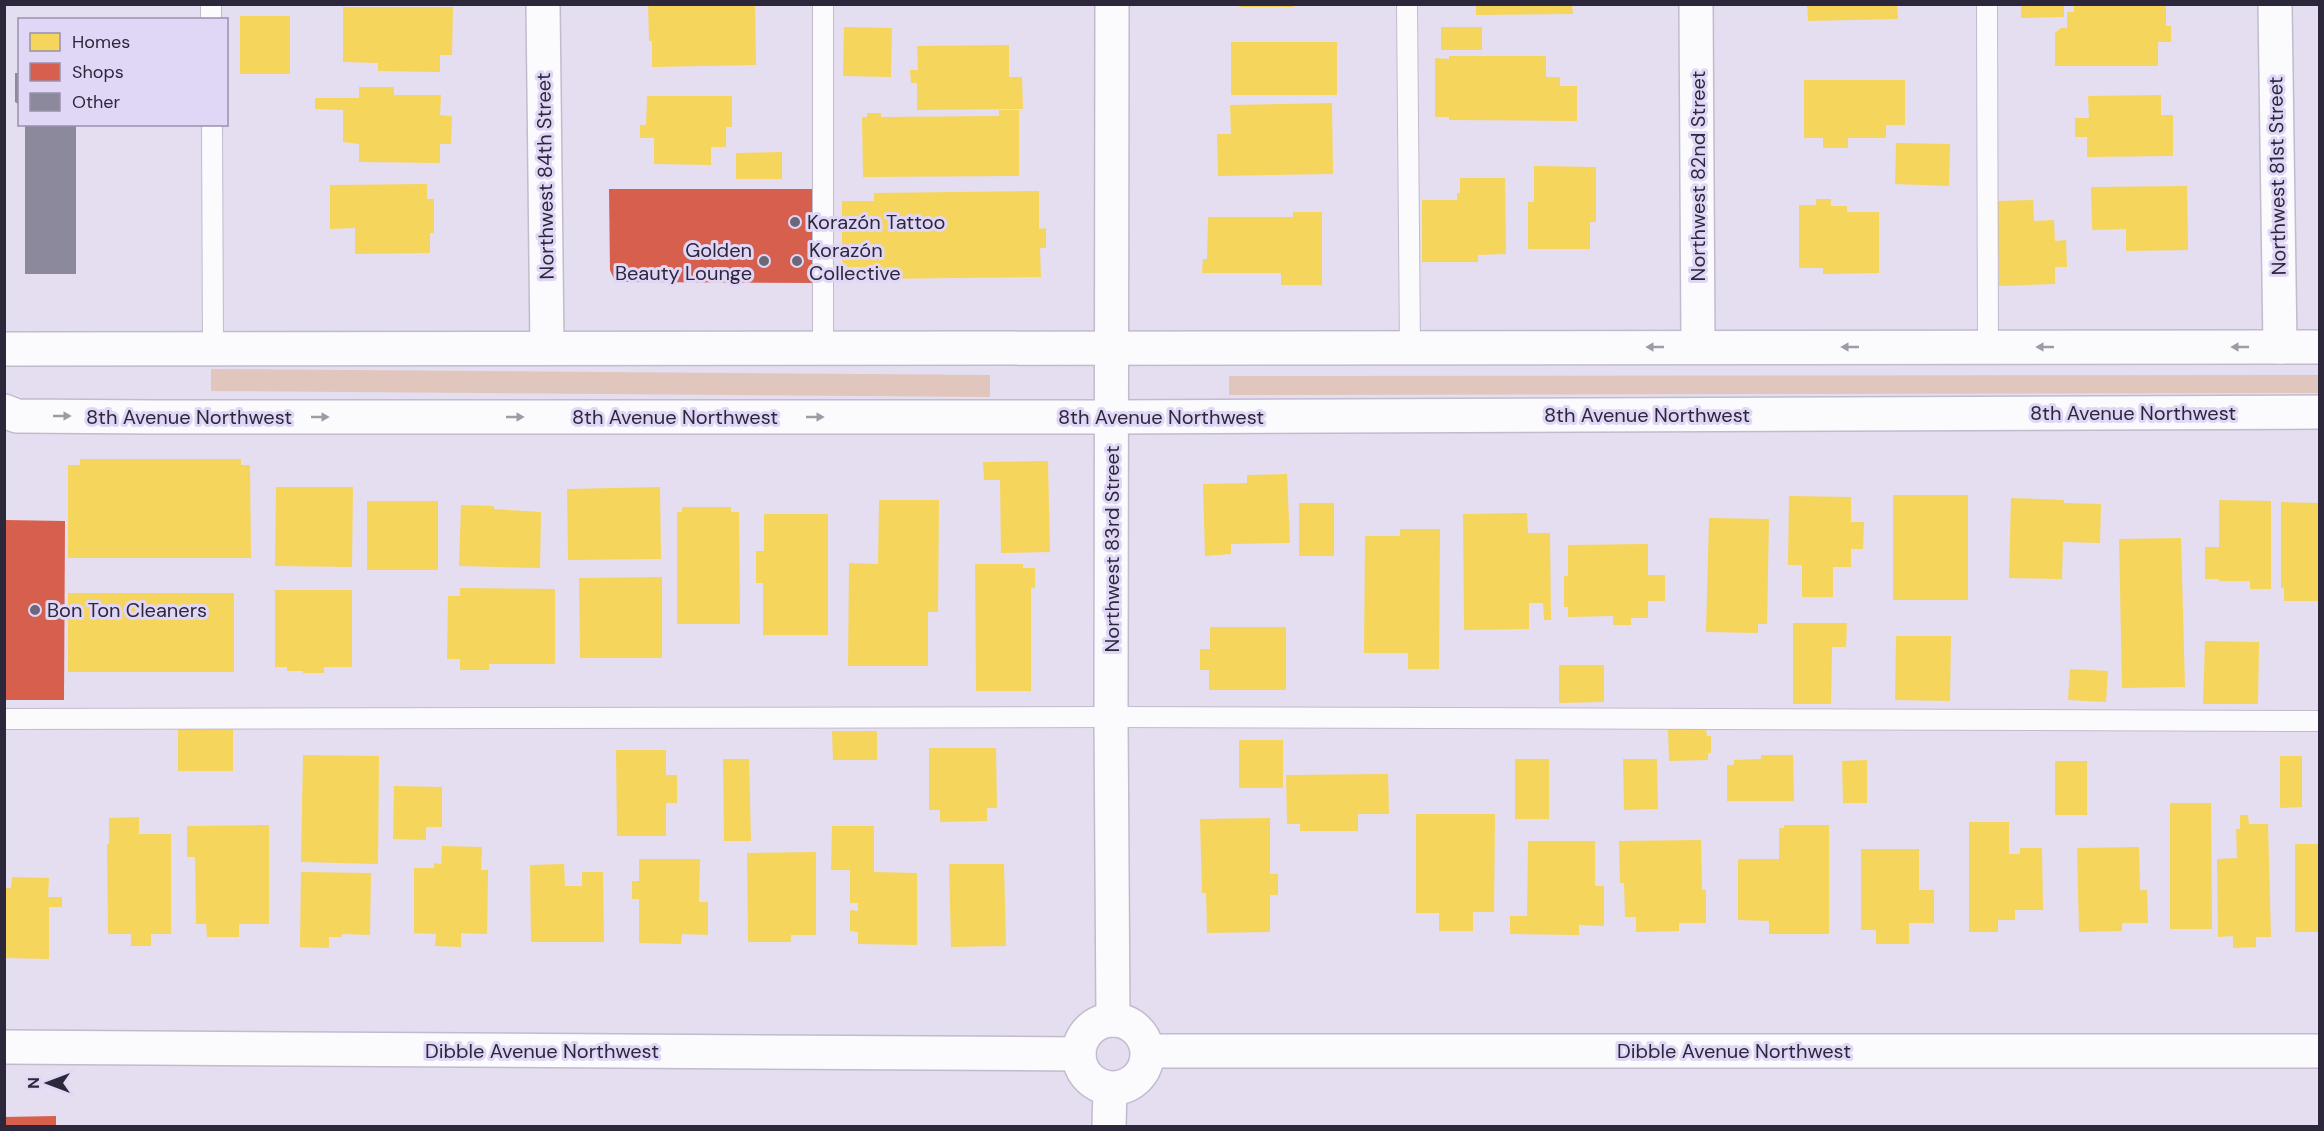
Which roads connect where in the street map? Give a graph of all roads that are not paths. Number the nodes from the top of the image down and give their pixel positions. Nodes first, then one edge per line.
1 (543, 4) edge
2 (823, 4) edge
3 (1112, 4) edge
4 (1407, 4) edge
5 (1696, 4) edge
6 (1987, 4) edge
7 (2275, 4) edge
8 (212, 126) edge
9 (213, 347) junction
10 (547, 347) junction
11 (822, 347) junction
12 (1113, 347) junction
13 (1410, 347) junction
14 (1698, 347) junction
15 (1988, 347) junction
16 (2280, 347) junction
17 (2319, 347) edge
18 (4, 349) edge
19 (4, 411) edge
20 (2319, 412) edge
21 (1113, 417) junction
22 (1111, 717) junction
23 (4, 719) edge
24 (2319, 721) edge
25 (1113, 1020) junction
26 (4, 1047) edge
27 (1148, 1051) junction
28 (2319, 1051) edge
29 (1079, 1054) junction
30 (1110, 1089) junction
31 (1109, 1126) edge

1 - 10 main road, Northwest 84th Street
2 - 11 lane
3 - 12 main road, Northwest 83rd Street
4 - 13 lane
5 - 14 main road, Northwest 82nd Street
6 - 15 lane
7 - 16 main road, Northwest 81st Street
8 - 9 lane
9 - 10 main road
9 - 18 main road
10 - 11 main road
11 - 12 main road
12 - 13 main road
12 - 21 main road, Northwest 83rd Street
14 -> 13 main road
15 -> 14 main road
16 -> 15 main road
16 - 17 main road
19 -> 21 main road, 8th Avenue Northwest
20 - 21 main road, 8th Avenue Northwest
21 - 22 main road, Northwest 83rd Street
22 - 23 lane
22 - 24 lane
22 - 25 main road, Northwest 83rd Street
25 - 27 main road
25 - 29 main road
26 - 29 main road, Dibble Avenue Northwest
27 - 28 main road, Dibble Avenue Northwest
27 - 30 main road
29 - 30 main road
30 - 31 main road

